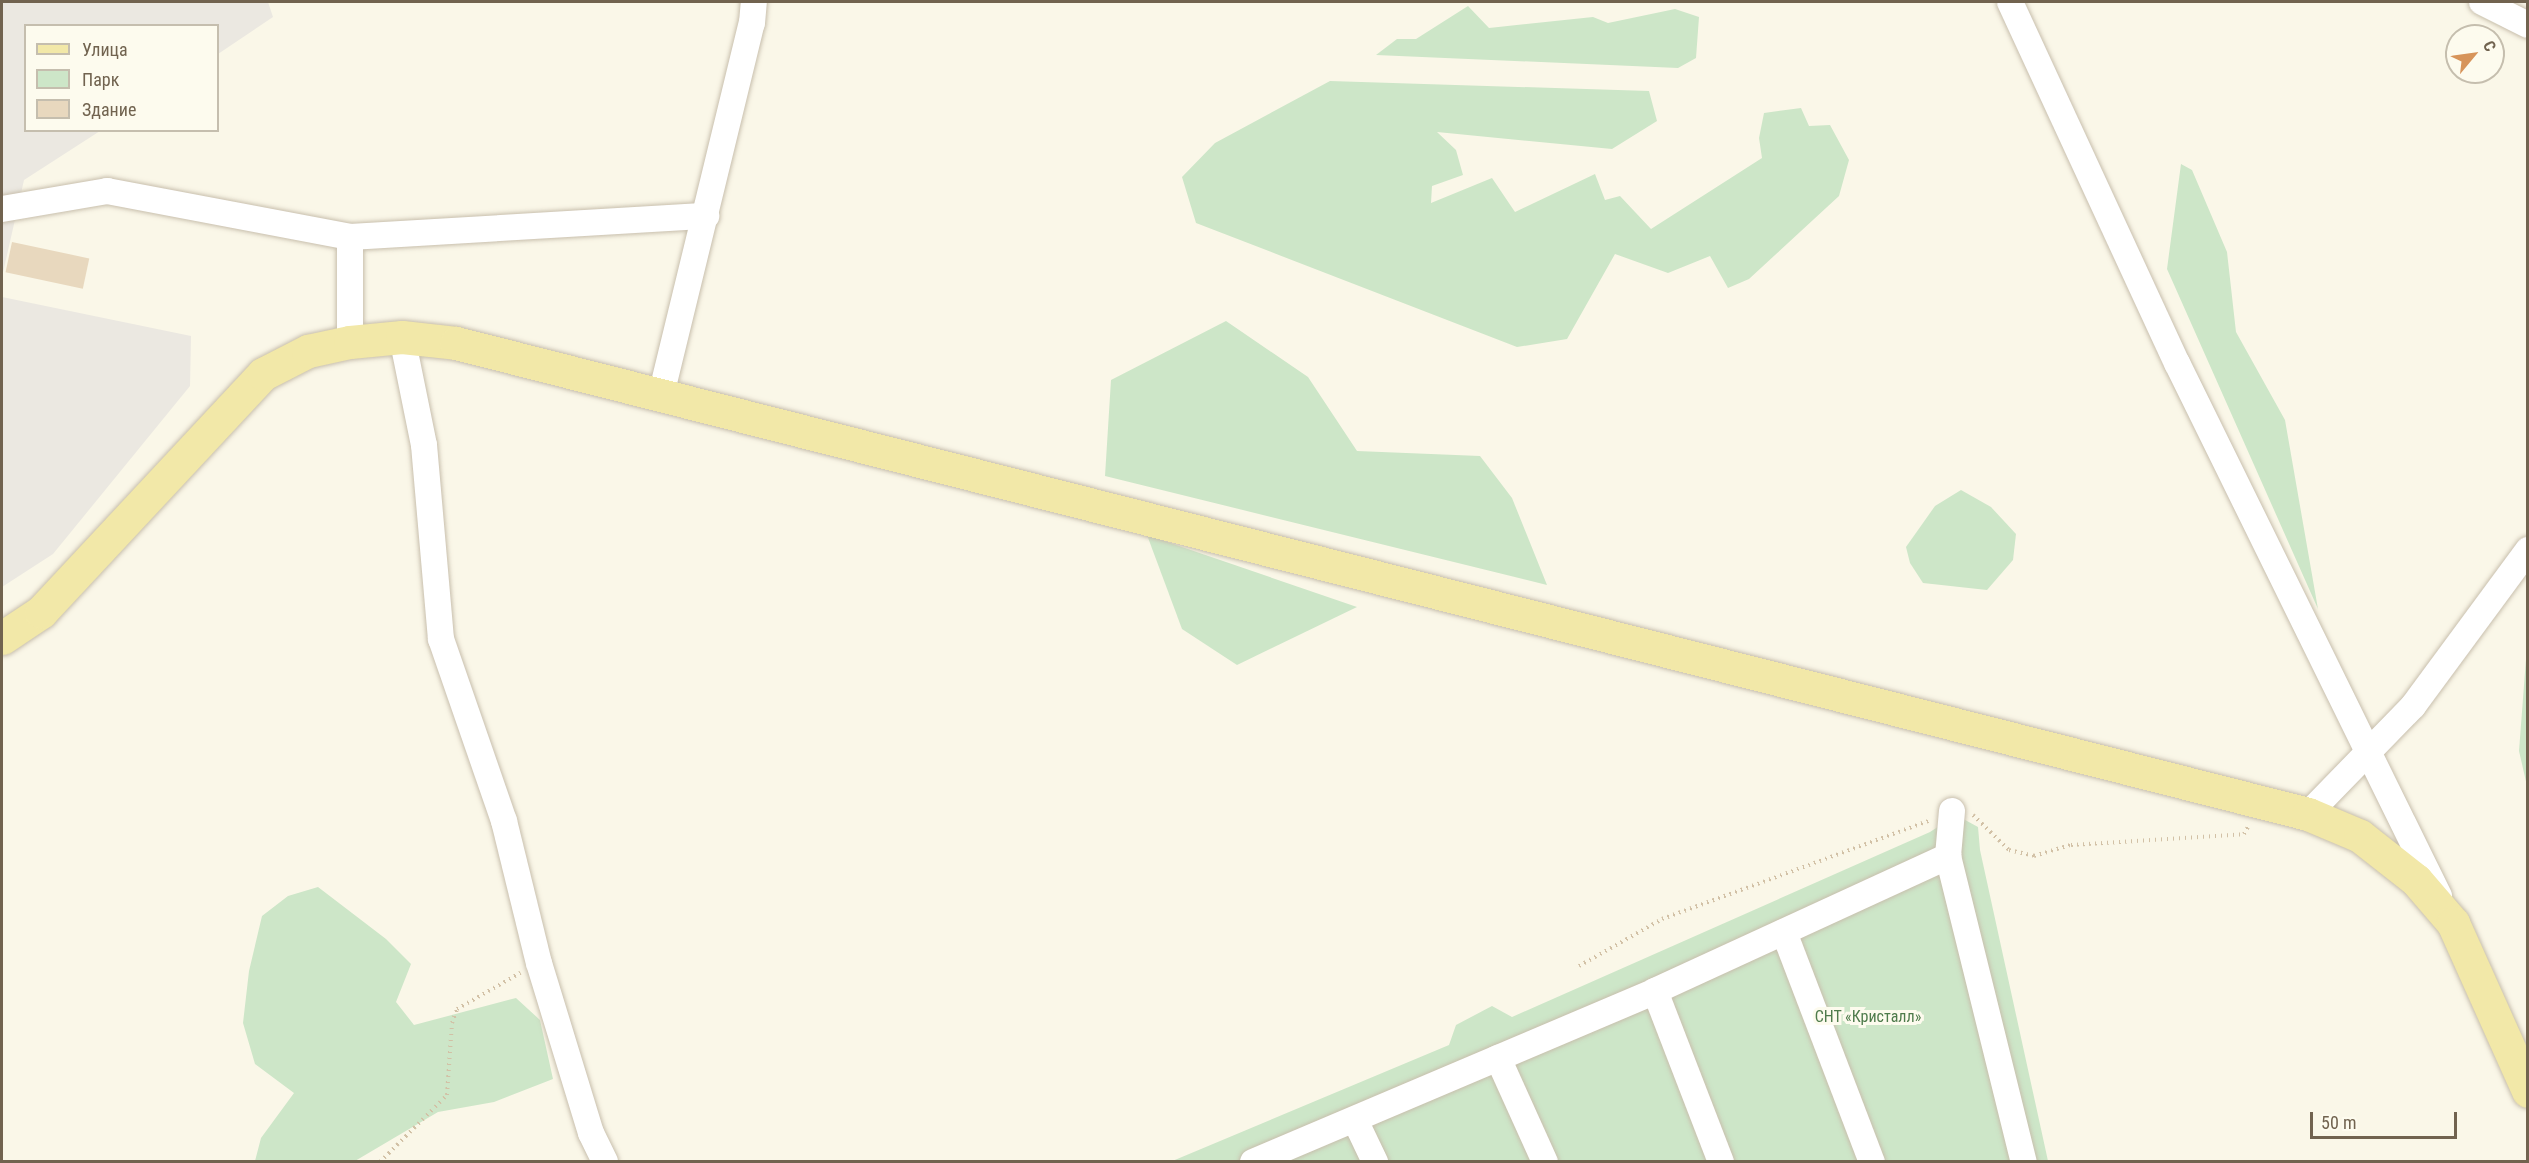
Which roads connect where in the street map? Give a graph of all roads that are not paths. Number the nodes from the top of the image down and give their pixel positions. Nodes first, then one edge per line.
1 (754, 2) edge
2 (2010, 2) edge
3 (2481, 2) edge
4 (2528, 25) edge
5 (2, 209) edge
6 (706, 216) junction
7 (350, 237) junction
8 (402, 337) junction
9 (350, 342) junction
10 (662, 395) junction
11 (2528, 550) edge
12 (2, 638) edge
13 (2368, 756) junction
14 (1952, 811) dead end
15 (2308, 814) junction
16 (1948, 856) junction
17 (2453, 923) junction
18 (1784, 932) junction
19 (1655, 991) junction
20 (1498, 1058) junction
21 (2528, 1091) edge
22 (1355, 1120) junction
23 (605, 1161) edge
24 (1253, 1161) edge
25 (1375, 1161) edge
26 (1545, 1161) edge
27 (1721, 1161) edge
28 (1872, 1161) edge
29 (2024, 1161) edge

1 - 6 street
2 - 13 street
3 - 4 street
5 - 7 street
6 - 7 street
6 - 10 street
7 - 9 street
8 - 9 main road
8 - 10 main road
8 - 23 street
9 - 12 main road
10 - 15 main road
11 - 13 street
13 - 15 street
13 - 17 street
14 - 16 street
15 - 17 main road
16 - 18 street
16 - 29 street
17 - 21 main road
18 - 19 street
18 - 28 street
19 - 20 street
19 - 27 street
20 - 22 street
20 - 26 street
22 - 24 street
22 - 25 street

